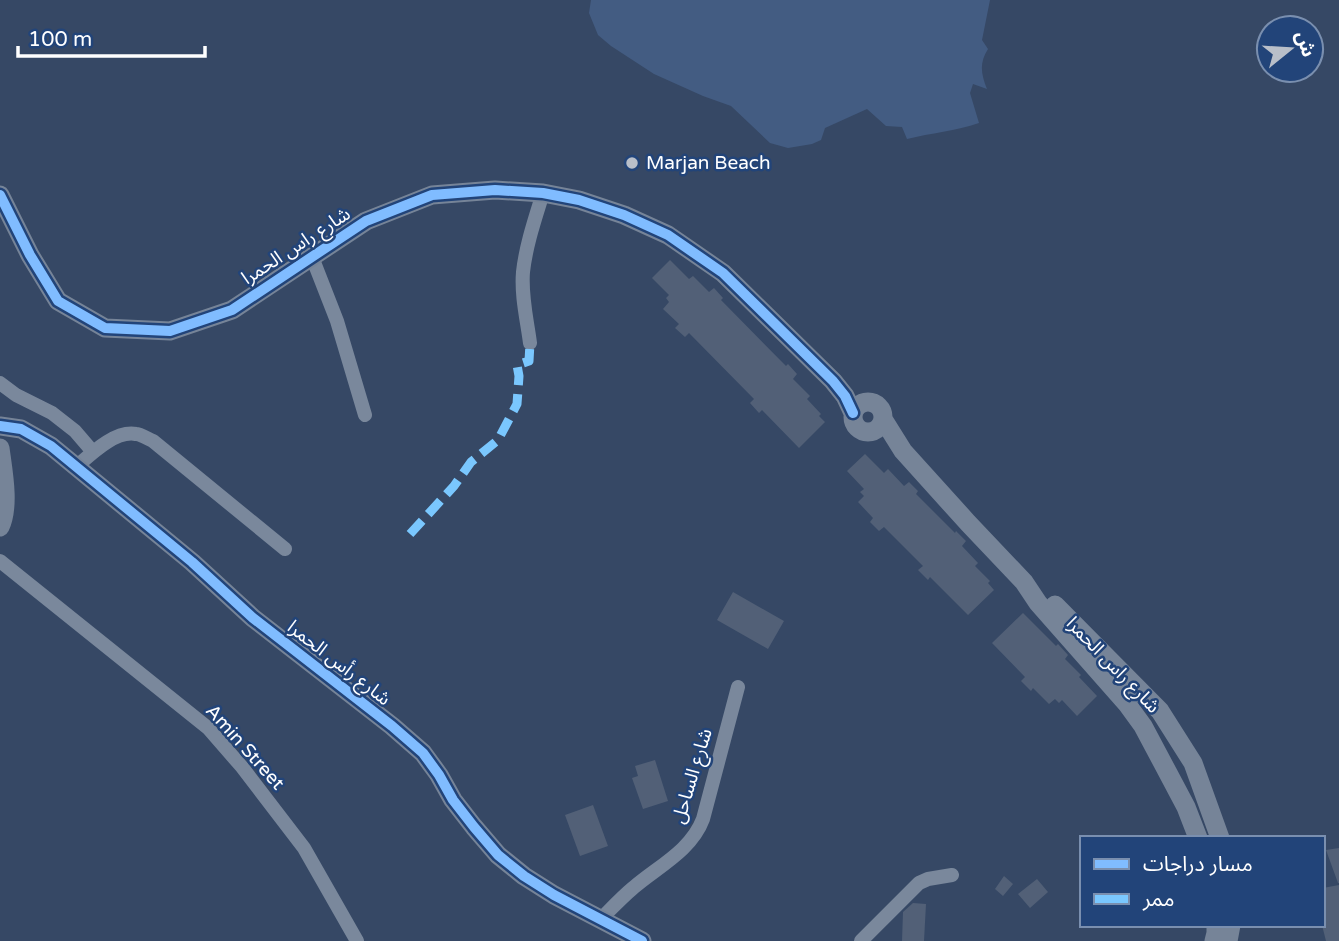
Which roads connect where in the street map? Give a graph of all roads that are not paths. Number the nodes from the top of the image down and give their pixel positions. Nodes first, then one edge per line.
1 (543, 193) junction
2 (0, 195) edge
3 (312, 257) junction
4 (530, 343) dead end
5 (0, 383) edge
6 (365, 415) dead end
7 (0, 426) edge
8 (0, 448) edge
9 (93, 452) junction
10 (76, 467) junction
11 (0, 527) edge
12 (285, 549) dead end
13 (0, 561) edge
14 (1024, 582) junction
15 (738, 687) dead end
16 (1197, 836) edge
17 (1219, 836) edge
18 (952, 875) dead end
19 (600, 920) junction
20 (357, 941) edge
21 (642, 941) edge
22 (861, 941) edge

1 - 3 street, شارع راس الحمرا
1 - 4 street
1 - 14 street, شارع راس الحمرا
2 - 3 street, شارع راس الحمرا
3 - 6 street
5 - 9 street
7 - 10 street, شارع رأس الحمرا
8 - 11 street
9 - 10 street
9 - 12 street
10 - 19 street, شارع رأس الحمرا
13 - 20 street, Amin Street
14 - 16 street, شارع راس الحمرا
14 - 17 street, شارع راس الحمرا
15 - 19 street, شارع الساحل
18 - 22 street
19 - 21 street, شارع رأس الحمرا

